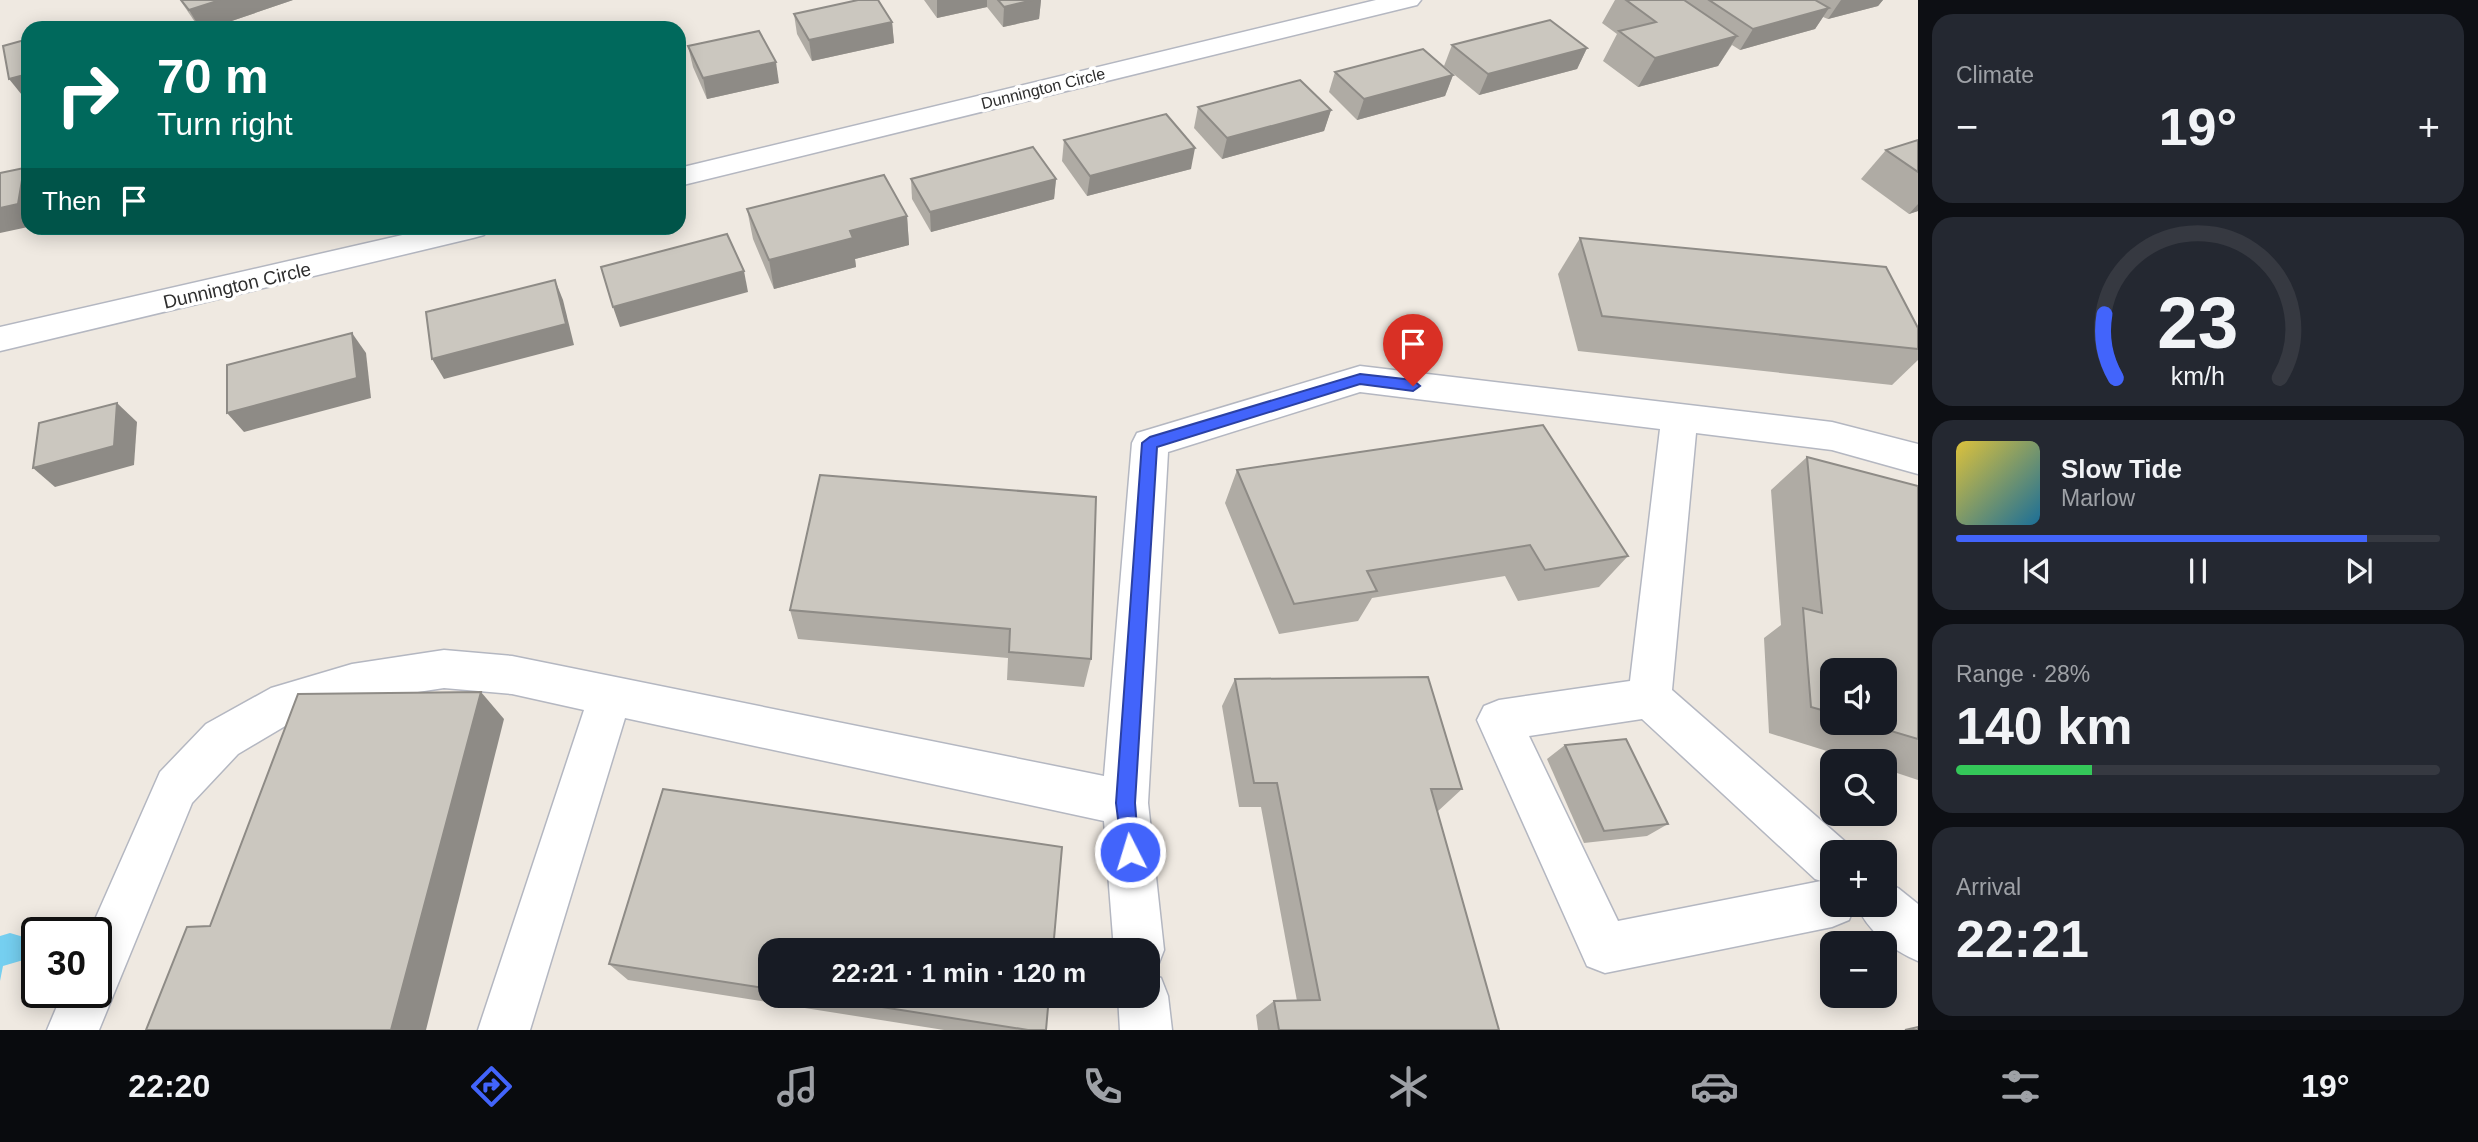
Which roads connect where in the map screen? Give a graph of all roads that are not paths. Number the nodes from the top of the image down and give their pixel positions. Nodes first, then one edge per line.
1 (1408, 0) edge
2 (686, 175) edge
3 (445, 235) edge
4 (0, 339) edge
5 (1679, 418) junction
6 (1918, 459) edge
7 (610, 696) junction
8 (1650, 698) junction
9 (1125, 803) junction
10 (1820, 851) edge
11 (1820, 904) edge
12 (1895, 917) edge
13 (1918, 936) edge
14 (112, 937) edge
15 (1138, 938) edge
16 (82, 1008) edge
17 (1144, 1008) edge
18 (73, 1030) edge
19 (504, 1030) edge
20 (1146, 1030) edge

1 - 2 street, Dunnington Circle
3 - 4 street, Dunnington Circle
5 - 6 street
5 - 8 street
5 - 9 street
7 - 9 street
7 - 14 street
7 - 19 street
8 - 10 street
8 - 11 street
9 - 15 street
12 - 13 street
16 - 18 street
17 - 20 street

